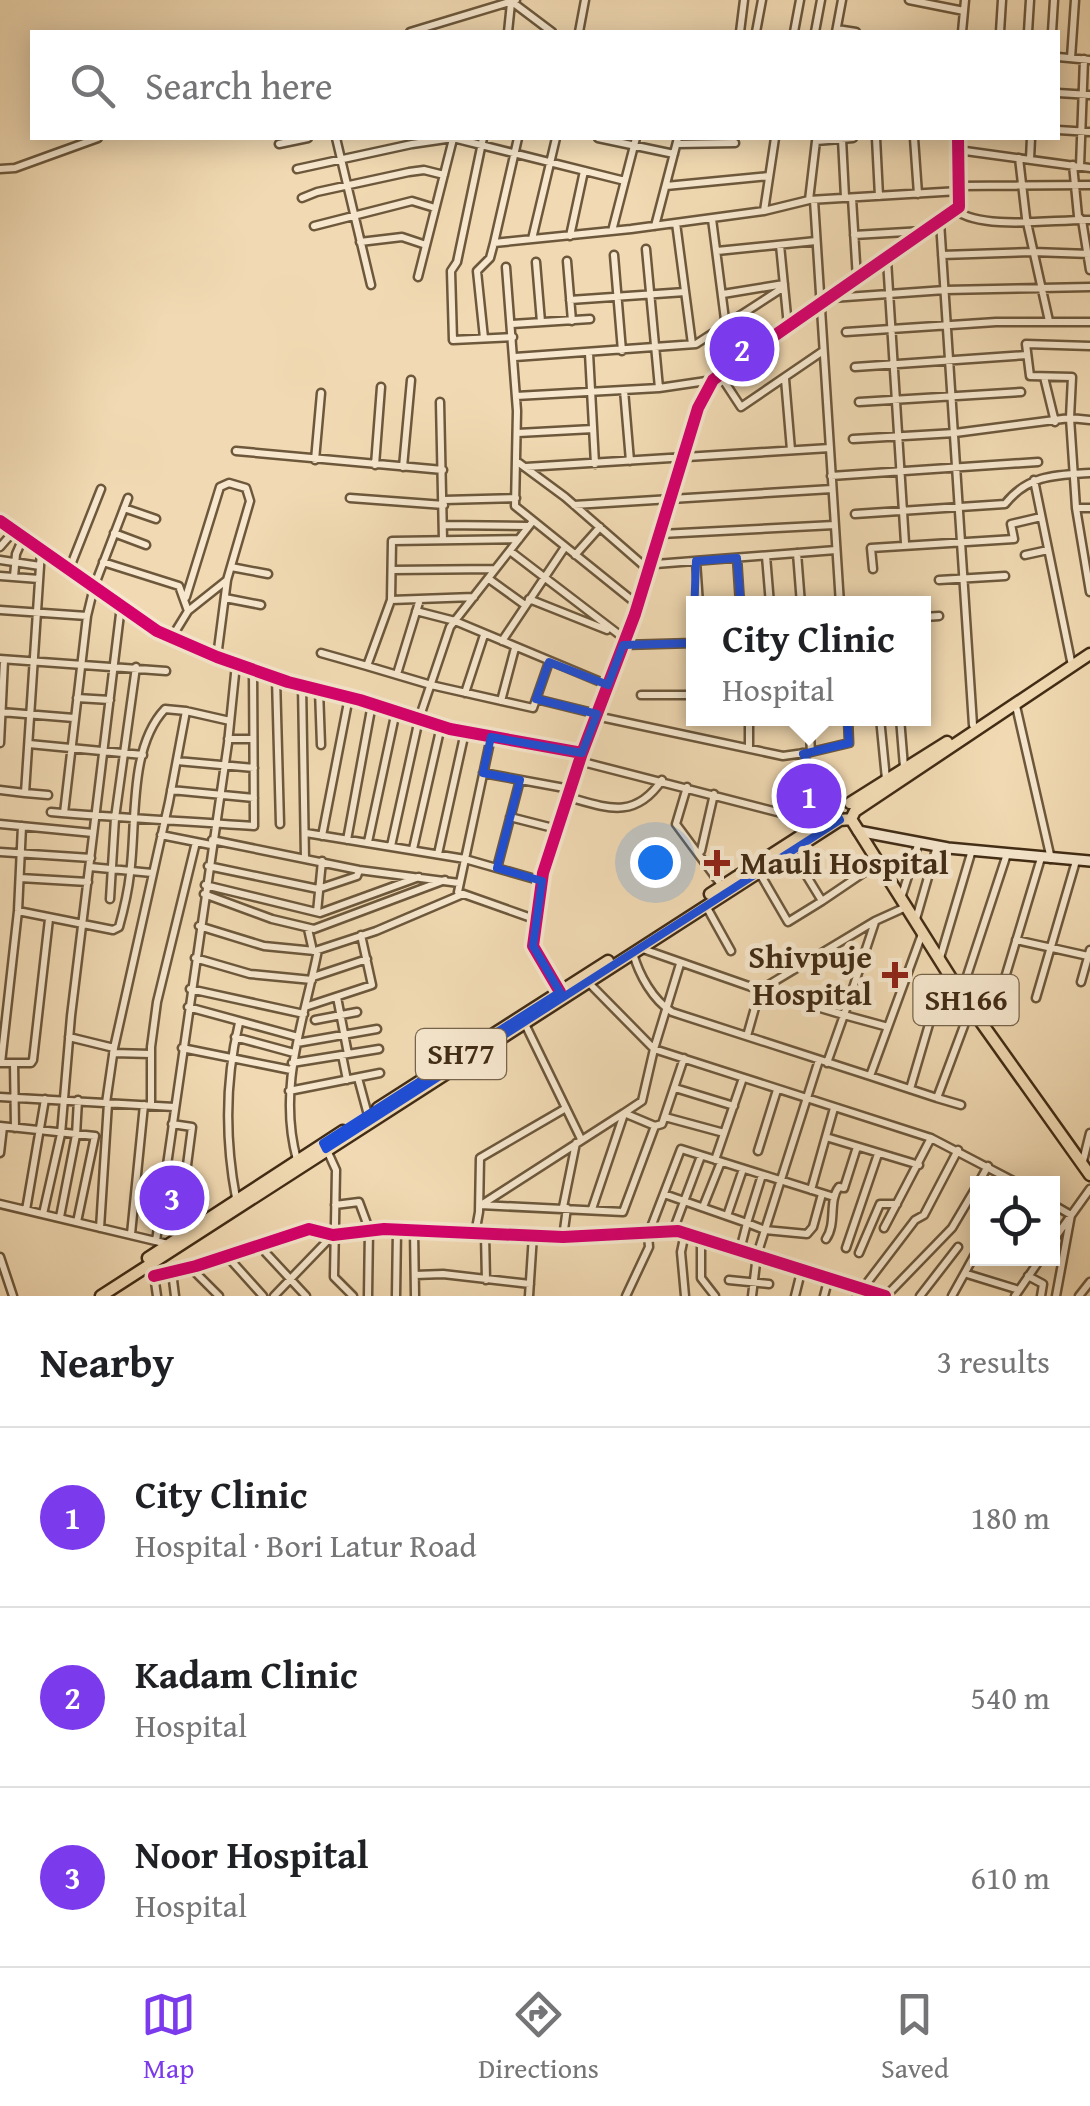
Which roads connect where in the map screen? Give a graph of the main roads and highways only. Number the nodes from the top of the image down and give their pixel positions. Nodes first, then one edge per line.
1 (1090, 646) edge
2 (1090, 654) edge
3 (844, 813) junction
4 (858, 831) junction
5 (1090, 861) edge
6 (324, 1146) junction
7 (1090, 1175) edge
8 (88, 1296) edge
9 (100, 1296) edge

1 - 3 main road, SH77
2 - 3 main road, SH77
3 - 4 main road, SH166
3 - 6 main road, SH77
3 - 6 main road, SH77
4 - 5 main road
4 - 7 main road, SH166
6 - 8 main road, SH77
6 - 9 main road, SH77

